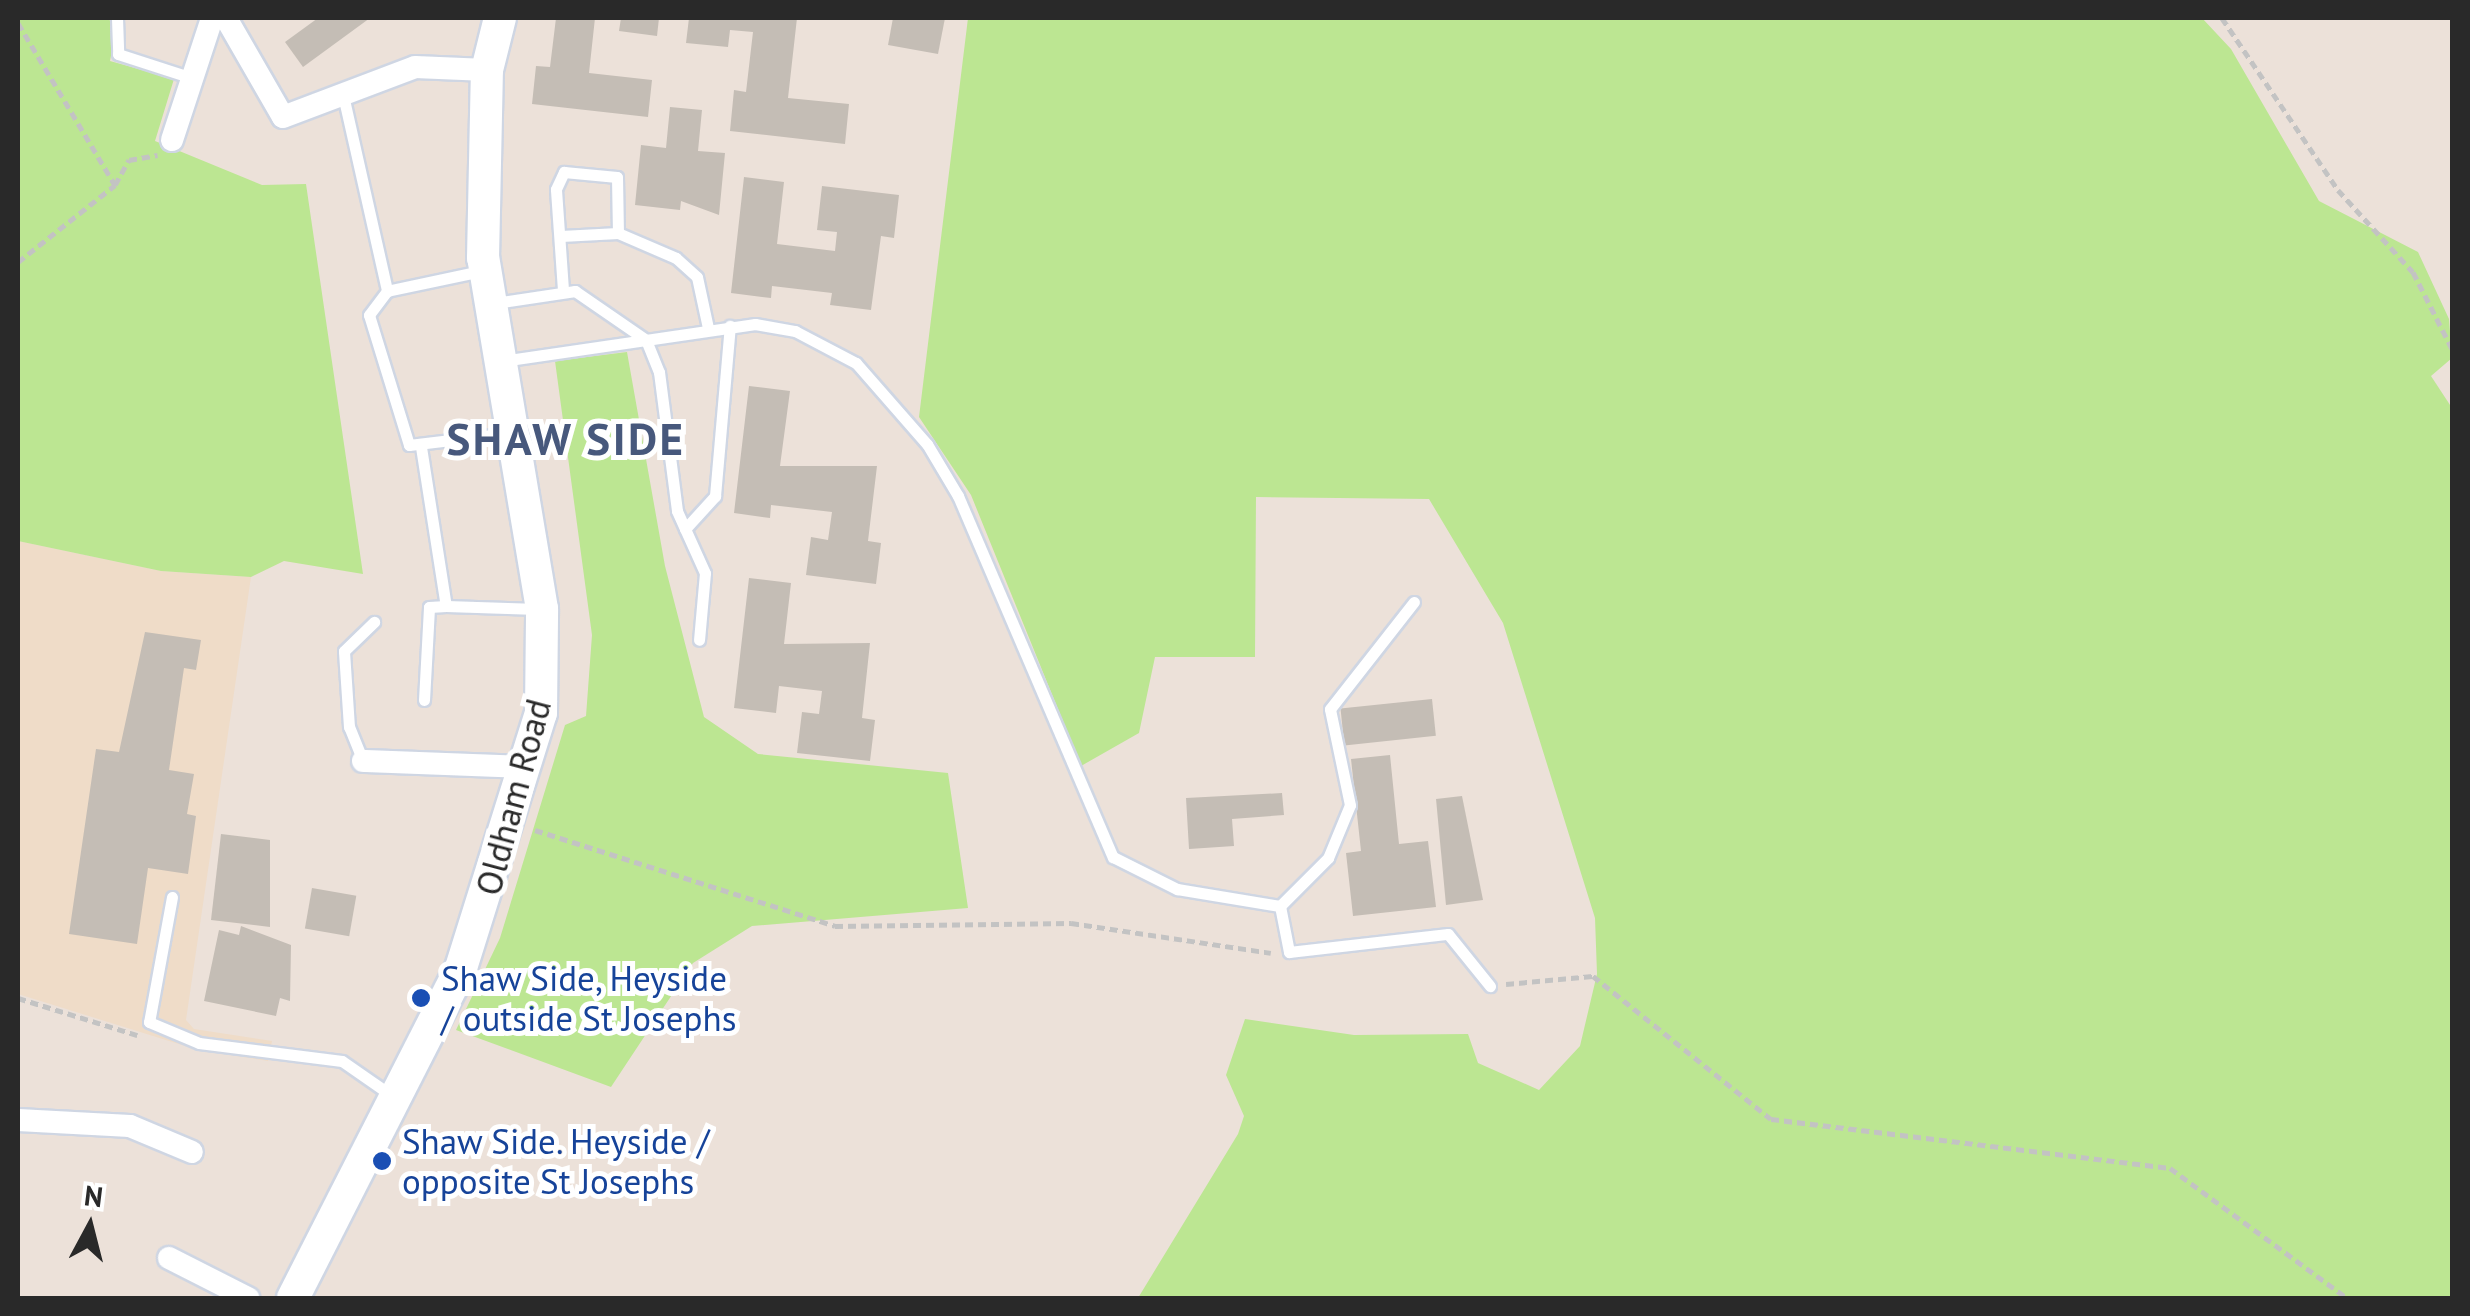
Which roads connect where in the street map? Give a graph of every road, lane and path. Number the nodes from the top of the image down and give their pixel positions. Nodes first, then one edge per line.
1 (117, 18) edge
2 (212, 18) edge
3 (226, 18) edge
4 (500, 18) edge
5 (2222, 18) edge
6 (18, 23) edge
7 (487, 70) junction
8 (192, 78) junction
9 (344, 94) junction
10 (172, 140) joint
11 (115, 185) junction
12 (618, 233) junction
13 (561, 236) junction
14 (18, 262) edge
15 (485, 270) junction
16 (563, 290) junction
17 (387, 291) junction
18 (491, 304) junction
19 (730, 326) junction
20 (708, 328) junction
21 (646, 340) junction
22 (2452, 349) edge
23 (502, 361) junction
24 (513, 432) junction
25 (422, 447) junction
26 (685, 530) junction
27 (1414, 602) dead end
28 (446, 606) junction
29 (542, 609) junction
30 (374, 622) dead end
31 (699, 640) dead end
32 (424, 700) dead end
33 (363, 761) joint
34 (528, 768) junction
35 (513, 822) junction
36 (172, 897) dead end
37 (1280, 906) junction
38 (1289, 952) junction
39 (1490, 986) joint
40 (392, 1096) junction
41 (18, 1120) edge
42 (192, 1152) dead end
43 (169, 1258) dead end
44 (248, 1298) edge
45 (293, 1298) edge
46 (2346, 1298) edge

1 - 8 lane
2 - 8 street
3 - 9 street
4 - 7 main road, Oldham Road
5 - 22 path
6 - 11 path
7 - 9 street
7 - 15 main road, Oldham Road
8 - 10 street
9 - 17 lane
10 - 11 path
11 - 14 path
12 - 13 lane
12 - 13 lane
12 - 20 lane
13 - 16 lane
15 - 17 lane
15 - 18 main road, Oldham Road
16 - 18 lane
16 - 21 lane
17 - 25 lane
18 - 23 main road, Oldham Road
19 - 20 lane
19 - 26 lane
19 - 37 lane
20 - 21 lane
21 - 23 lane
21 - 26 lane
23 - 24 main road, Oldham Road
24 - 25 lane
24 - 29 main road, Oldham Road
25 - 28 lane
26 - 31 lane
27 - 37 lane
28 - 29 lane
28 - 32 lane
29 - 34 main road, Oldham Road
30 - 33 lane
33 - 34 street
34 - 35 main road, Oldham Road
35 - 38 path
35 - 40 main road, Oldham Road
36 - 40 lane
37 - 38 lane
38 - 39 lane
39 - 46 path
40 - 45 main road, Oldham Road
41 - 42 street
43 - 44 street

